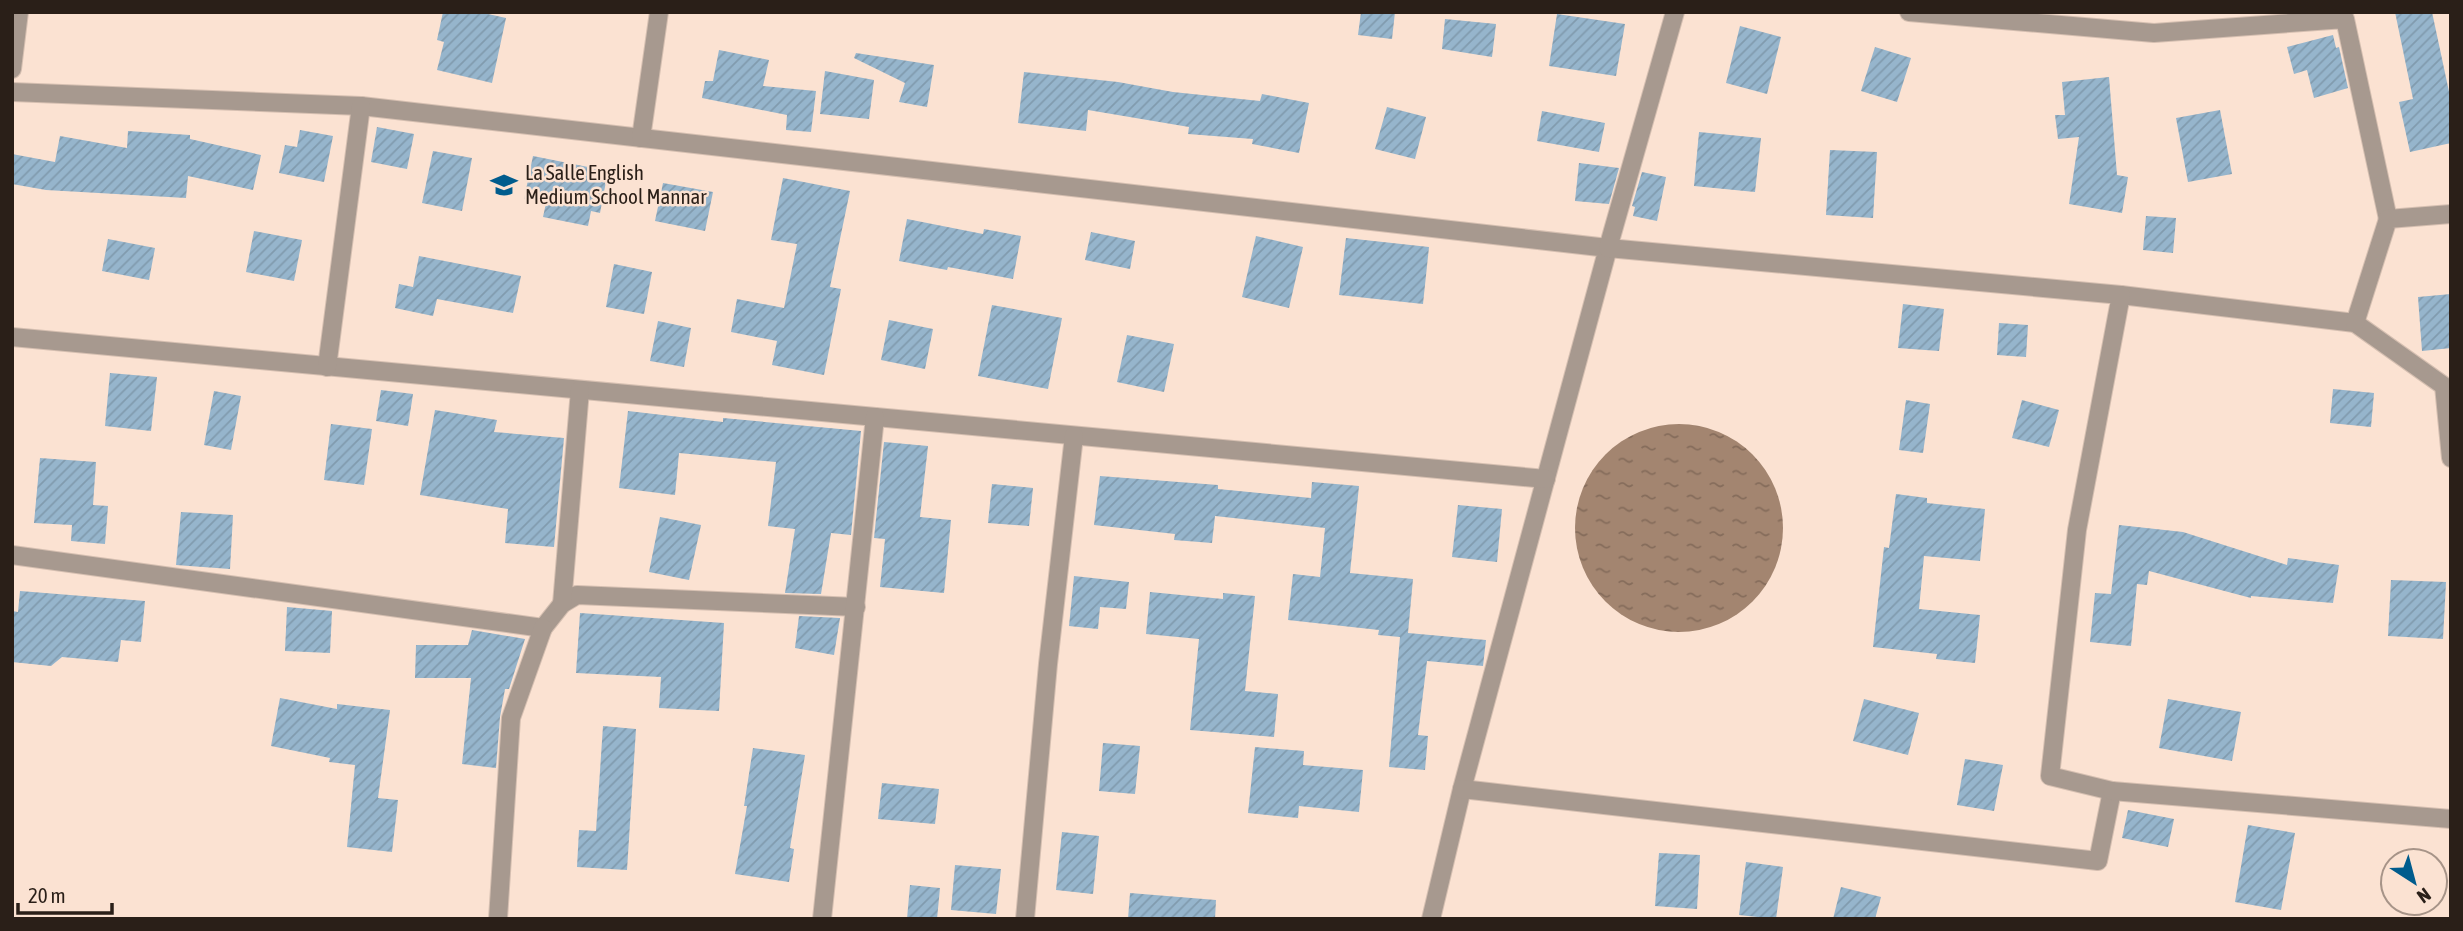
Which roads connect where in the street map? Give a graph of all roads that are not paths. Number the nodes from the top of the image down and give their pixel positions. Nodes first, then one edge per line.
1 (19, 12) edge
2 (660, 12) edge
3 (1675, 12) edge
4 (1909, 12) edge
5 (2344, 16) edge
6 (12, 69) edge
7 (12, 92) edge
8 (361, 106) junction
9 (641, 138) junction
10 (2451, 215) edge
11 (2388, 219) junction
12 (1608, 248) junction
13 (2121, 295) junction
14 (2355, 323) junction
15 (12, 338) edge
16 (327, 367) junction
17 (580, 390) junction
18 (875, 417) junction
19 (1074, 436) junction
20 (2451, 458) edge
21 (1546, 479) junction
22 (12, 555) edge
23 (562, 604) junction
24 (856, 607) junction
25 (543, 628) junction
26 (1462, 789) junction
27 (2112, 791) junction
28 (2451, 820) edge
29 (498, 919) edge
30 (822, 919) edge
31 (1025, 919) edge
32 (1431, 919) edge

1 - 6 street
2 - 9 street
3 - 12 street
4 - 5 street
5 - 11 street
7 - 8 street
8 - 9 street
8 - 16 street
9 - 12 street
10 - 11 street
11 - 14 street
12 - 13 street
12 - 21 street
13 - 14 street
13 - 27 street
14 - 20 street
15 - 16 street
16 - 17 street
17 - 18 street
17 - 23 street
18 - 19 street
18 - 24 street
19 - 21 street
19 - 31 street
21 - 26 street
22 - 25 street
23 - 24 street
23 - 25 street
24 - 30 street
25 - 29 street
26 - 27 street
26 - 32 street
27 - 28 street

